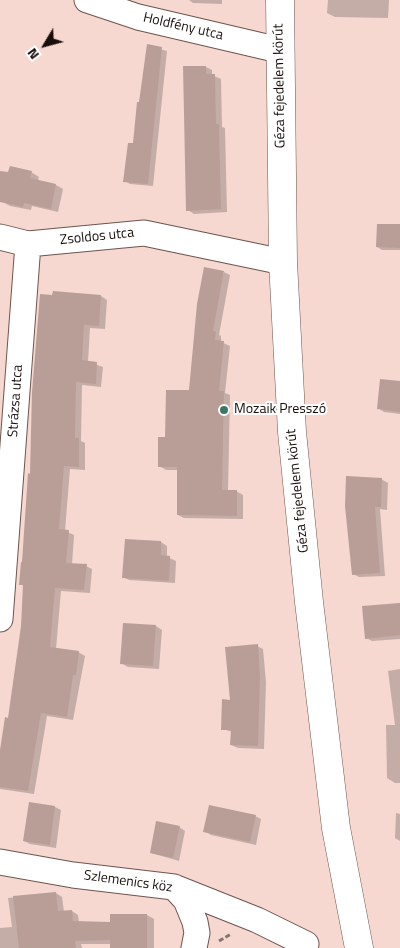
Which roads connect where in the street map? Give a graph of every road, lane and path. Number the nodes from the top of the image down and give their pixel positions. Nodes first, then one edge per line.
1 (87, 0) edge
2 (280, 0) edge
3 (279, 50) junction
4 (0, 237) edge
5 (28, 244) junction
6 (283, 262) junction
7 (0, 618) edge
8 (0, 862) edge
9 (174, 887) junction
10 (306, 944) dead end
11 (194, 948) edge
12 (359, 948) edge

1 - 3 street, Holdfény utca
2 - 3 street, Géza fejedelem körút
3 - 6 street, Géza fejedelem körút
4 - 5 street, Zsoldos utca
5 - 6 street, Zsoldos utca
5 - 7 street, Strázsa utca
6 - 12 street, Géza fejedelem körút
8 - 9 street, Szlemenics köz
9 - 10 street, Szlemenics köz
9 - 11 street

